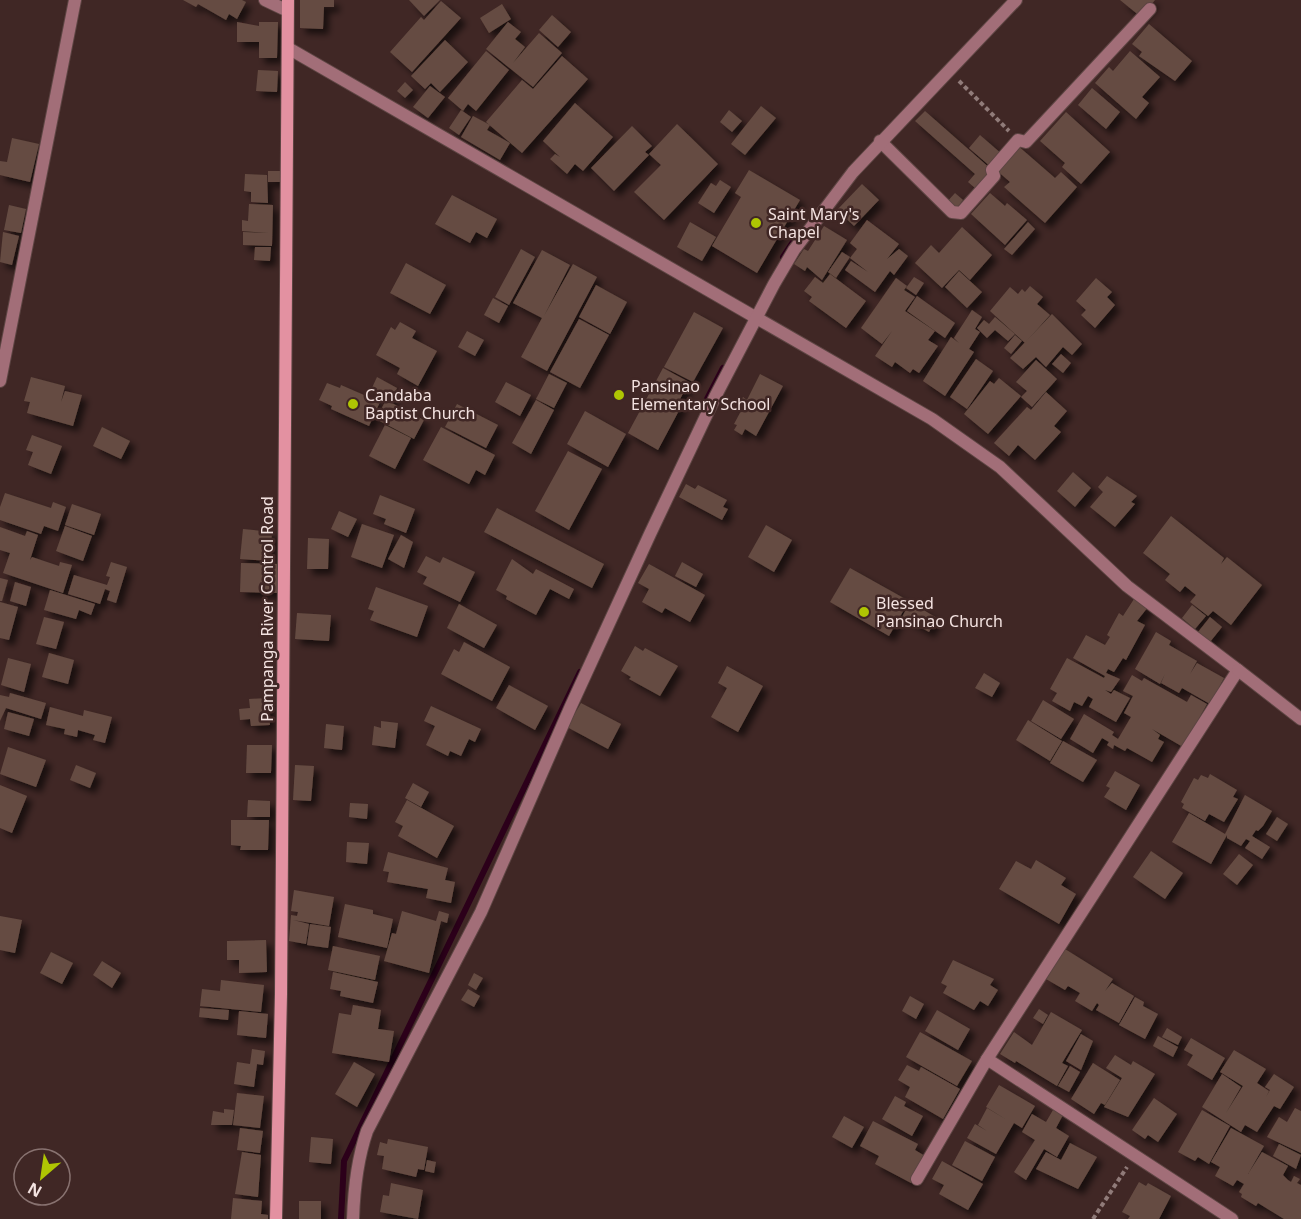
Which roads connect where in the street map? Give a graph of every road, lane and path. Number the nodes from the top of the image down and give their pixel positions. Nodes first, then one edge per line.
1 (75, 0) edge
2 (266, 0) edge
3 (1016, 0) edge
4 (287, 5) edge
5 (1150, 9) dead end
6 (288, 48) junction
7 (948, 69) junction
8 (1018, 140) junction
9 (880, 141) junction
10 (758, 318) junction
11 (0, 381) edge
12 (1238, 670) junction
13 (1301, 719) edge
14 (987, 1059) junction
15 (1135, 1154) junction
16 (917, 1179) dead end
17 (276, 1219) edge
18 (353, 1219) edge
19 (1093, 1219) edge
20 (1232, 1219) edge

1 - 11 street
2 - 4 street
3 - 7 street
4 - 6 main road, Pampanga River Control Road
5 - 8 street
6 - 10 street
6 - 17 main road, Pampanga River Control Road
7 - 8 path
7 - 9 street
8 - 9 street
9 - 10 street
10 - 12 street
10 - 18 street
12 - 13 street
12 - 14 street
14 - 15 street
14 - 16 street
15 - 19 path
15 - 20 street

